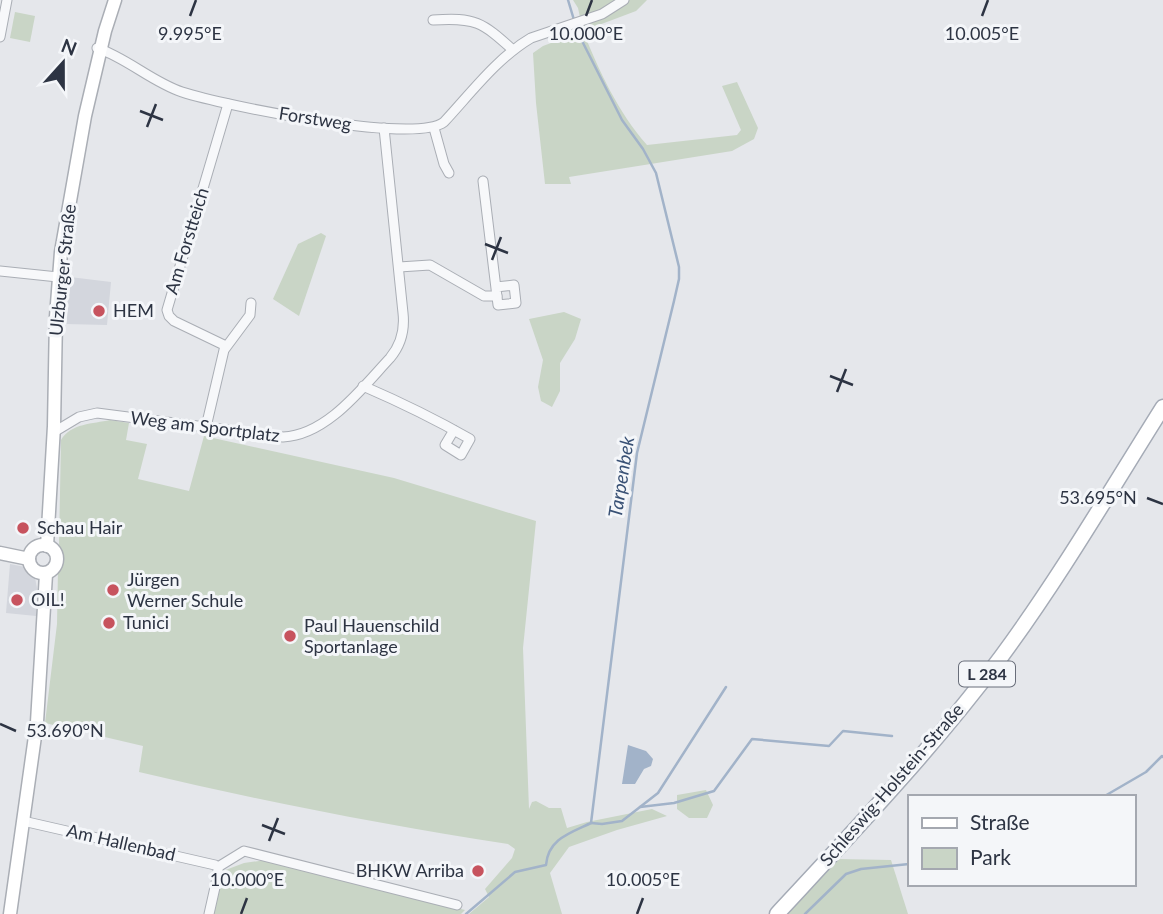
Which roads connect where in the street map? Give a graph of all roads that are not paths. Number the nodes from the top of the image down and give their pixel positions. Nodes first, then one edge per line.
1 (115, 0) edge
2 (624, 0) edge
3 (5, 4) edge
4 (433, 20) dead end
5 (0, 37) edge
6 (99, 49) junction
7 (513, 50) junction
8 (228, 104) junction
9 (384, 128) junction
10 (434, 128) junction
11 (449, 173) dead end
12 (483, 181) dead end
13 (399, 267) junction
14 (0, 271) edge
15 (58, 277) junction
16 (251, 303) dead end
17 (226, 346) junction
18 (363, 386) junction
19 (1163, 407) edge
20 (206, 427) junction
21 (454, 430) dead end
22 (54, 432) junction
23 (47, 546) junction
24 (0, 552) edge
25 (29, 559) junction
26 (46, 573) junction
27 (23, 821) junction
28 (218, 867) junction
29 (457, 905) dead end
30 (10, 914) edge
31 (209, 914) edge
32 (777, 914) edge

1 - 6 main road, Ulzburger Straße
2 - 7 street
3 - 5 street
4 - 7 street
6 - 8 street, Forstweg
6 - 15 main road, Ulzburger Straße
7 - 10 street
8 - 9 street, Forstweg
8 - 17 street, Am Forstteich
9 - 10 street, Forstweg
9 - 13 street, Weg am Sportplatz
10 - 11 street
12 - 13 street
13 - 18 street, Weg am Sportplatz
14 - 15 street
15 - 22 main road, Ulzburger Straße
16 - 17 street
17 - 20 street
18 - 20 street, Weg am Sportplatz
18 - 21 street
19 - 32 main road, Schleswig-Holstein-Straße / L 284
20 - 22 street, Weg am Sportplatz
22 - 23 main road, Ulzburger Straße
23 - 25 main road
23 - 26 main road, Ulzburger Straße
24 - 25 main road
25 - 26 main road
26 - 27 main road, Ulzburger Straße
27 - 28 street, Am Hallenbad
27 - 30 main road, Ulzburger Straße
28 - 29 street
28 - 31 street

